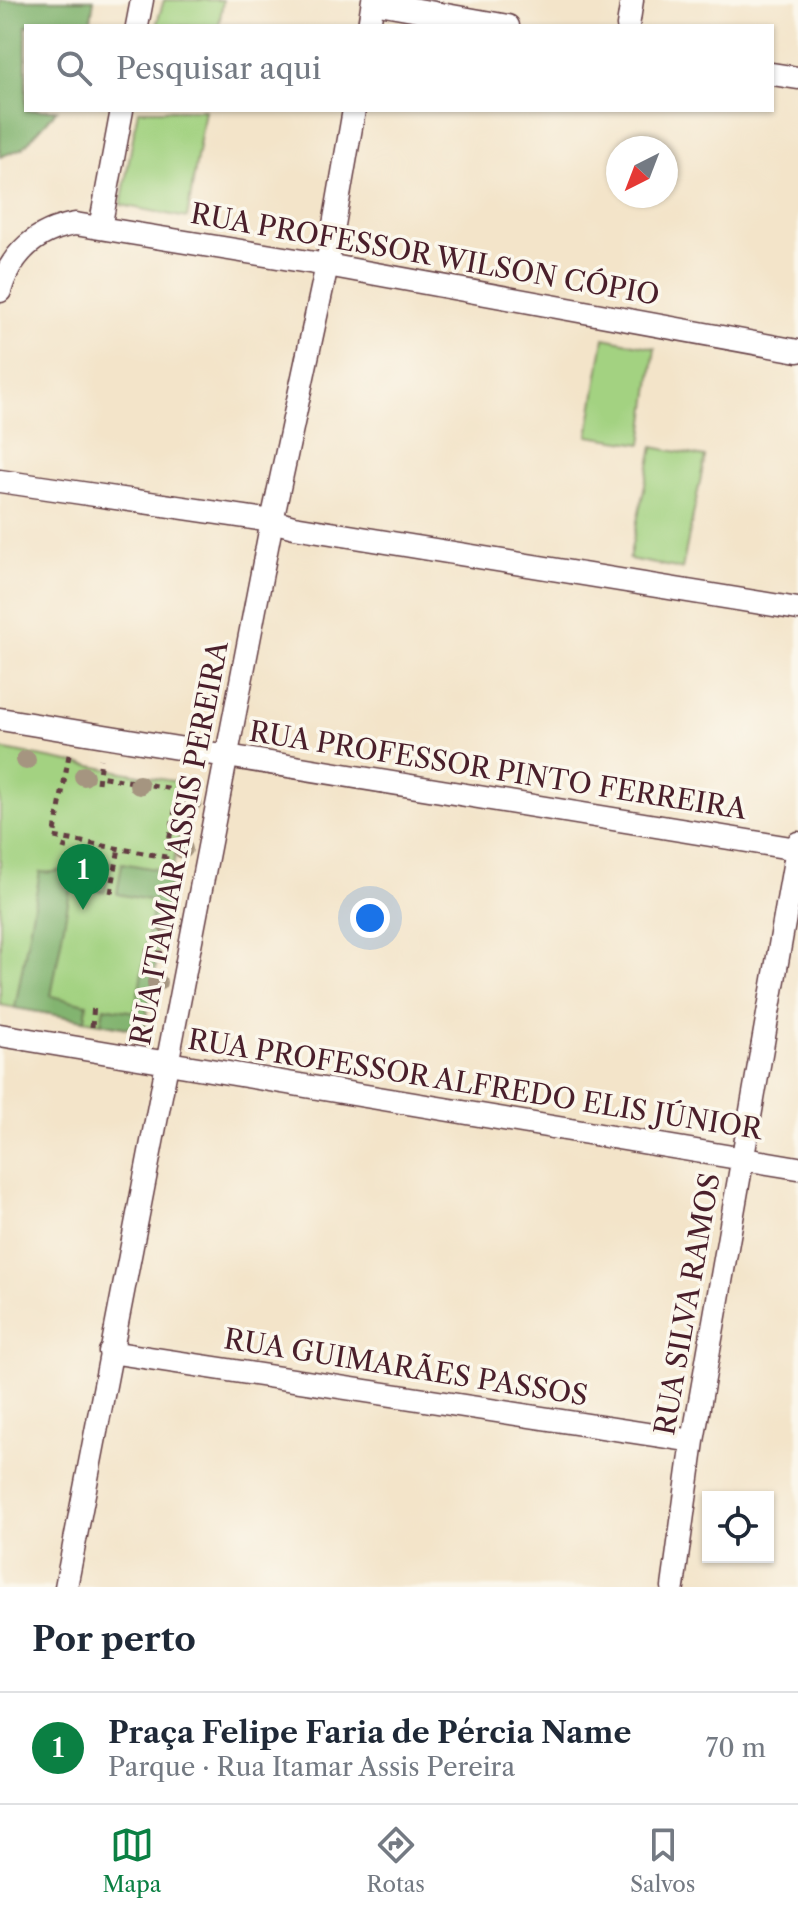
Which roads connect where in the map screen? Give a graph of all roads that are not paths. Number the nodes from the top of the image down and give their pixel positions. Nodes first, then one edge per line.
1 (142, 0) edge
2 (632, 0) edge
3 (373, 1) edge
4 (137, 24) edge
5 (369, 24) edge
6 (497, 24) edge
7 (628, 24) edge
8 (774, 74) edge
9 (798, 78) edge
10 (122, 112) edge
11 (354, 112) edge
12 (100, 228) junction
13 (327, 265) junction
14 (0, 291) edge
15 (798, 351) edge
16 (0, 481) edge
17 (272, 521) junction
18 (798, 609) edge
19 (0, 719) edge
20 (226, 757) junction
21 (798, 846) edge
22 (0, 1035) edge
23 (167, 1063) junction
24 (743, 1160) junction
25 (798, 1168) edge
26 (110, 1352) junction
27 (693, 1441) junction
28 (66, 1587) edge
29 (673, 1587) edge

1 - 4 street
2 - 7 street
3 - 5 street
3 - 6 street
8 - 9 street
10 - 12 street
11 - 13 street, RUA ITAMAR ASSIS PEREIRA
12 - 13 street, RUA PROFESSOR WILSON CÓPIO
12 - 14 street, RUA PROFESSOR WILSON CÓPIO
13 - 15 street, RUA PROFESSOR WILSON CÓPIO
13 - 17 street, RUA ITAMAR ASSIS PEREIRA
16 - 17 street
17 - 18 street
17 - 20 street, RUA ITAMAR ASSIS PEREIRA
19 - 20 street, RUA PROFESSOR PINTO FERREIRA
20 - 21 street, RUA PROFESSOR PINTO FERREIRA
20 - 23 street, RUA ITAMAR ASSIS PEREIRA
21 - 24 street, RUA SILVA RAMOS
22 - 23 street, RUA PROFESSOR ALFREDO ELIS JÚNIOR
23 - 24 street, RUA PROFESSOR ALFREDO ELIS JÚNIOR
23 - 26 street, RUA ITAMAR ASSIS PEREIRA
24 - 25 street, RUA PROFESSOR ALFREDO ELIS JÚNIOR
24 - 27 street, RUA SILVA RAMOS
26 - 27 street, RUA GUIMARÃES PASSOS
26 - 28 street, RUA ITAMAR ASSIS PEREIRA
27 - 29 street, RUA SILVA RAMOS

